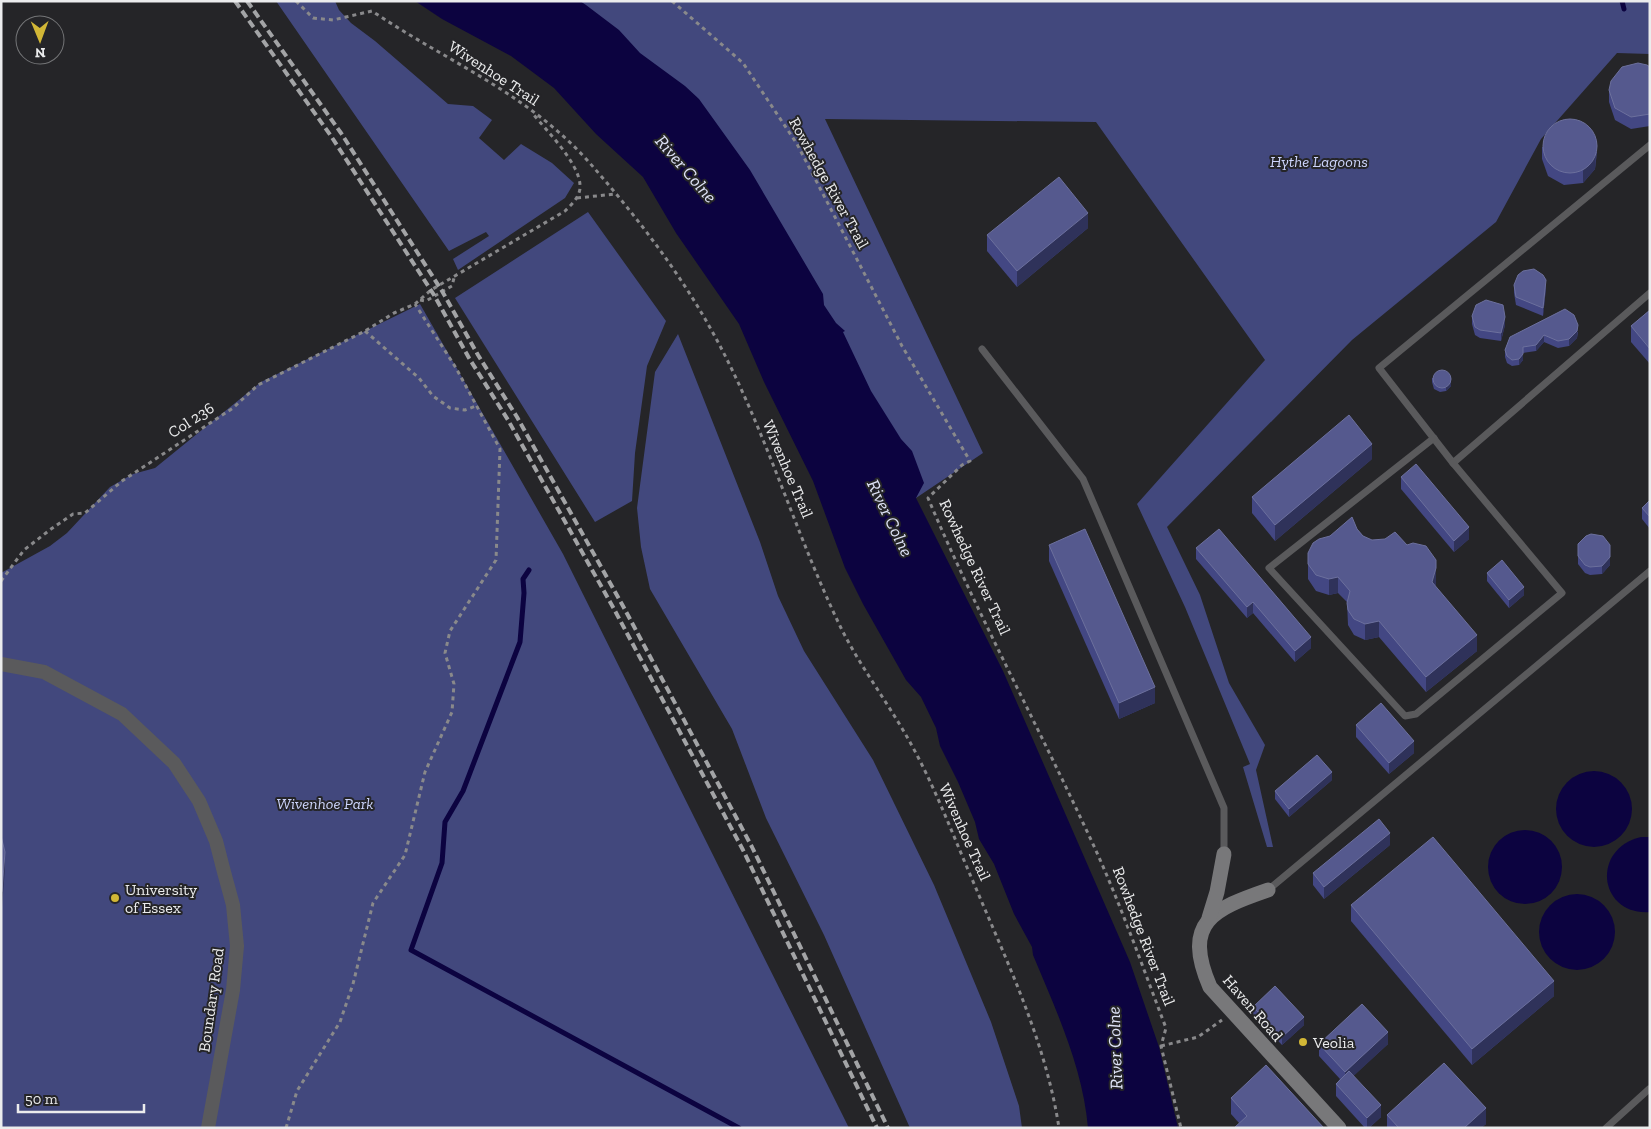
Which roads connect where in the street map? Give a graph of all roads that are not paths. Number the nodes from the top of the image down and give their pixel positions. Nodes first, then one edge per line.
1 (1650, 145) edge
2 (1650, 293) edge
3 (982, 349) dead end
4 (1434, 438) junction
5 (1453, 463) junction
6 (1650, 571) edge
7 (1, 664) edge
8 (1224, 854) joint
9 (1268, 890) joint
10 (1209, 918) junction
11 (1649, 1089) edge
12 (208, 1128) edge
13 (1339, 1128) edge
14 (1606, 1128) edge

1 - 4 lane
2 - 5 lane
3 - 8 lane
4 - 5 lane
4 - 5 lane
6 - 9 lane
7 - 12 street, Boundary Road
8 - 10 street, Haven Road
9 - 10 street
10 - 13 street, Haven Road
11 - 14 lane

